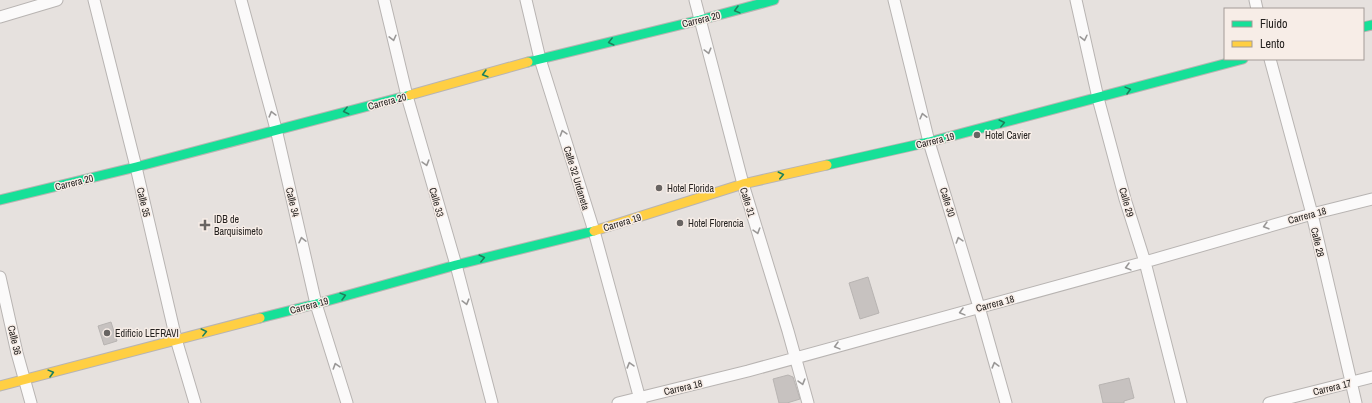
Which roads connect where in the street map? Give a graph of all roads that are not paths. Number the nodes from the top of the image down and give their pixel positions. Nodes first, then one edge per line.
1 (57, 0) edge
2 (94, 0) edge
3 (241, 0) edge
4 (384, 0) edge
5 (526, 0) edge
6 (694, 0) edge
7 (774, 0) edge
8 (894, 0) edge
9 (1076, 0) edge
10 (0, 17) edge
11 (700, 20) junction
12 (540, 59) junction
13 (1239, 60) edge
14 (1270, 60) edge
15 (407, 96) junction
16 (1098, 98) junction
17 (276, 129) junction
18 (929, 142) junction
19 (136, 167) junction
20 (742, 184) junction
21 (1372, 199) edge
22 (0, 200) edge
23 (1312, 214) junction
24 (594, 231) junction
25 (1145, 262) junction
26 (456, 265) junction
27 (0, 277) edge
28 (316, 304) junction
29 (979, 307) junction
30 (176, 339) junction
31 (795, 357) junction
32 (1372, 377) edge
33 (24, 380) junction
34 (1351, 382) junction
35 (0, 386) edge
36 (640, 400) edge
37 (31, 403) edge
38 (195, 403) edge
39 (347, 403) edge
40 (492, 403) edge
41 (618, 403) edge
42 (808, 403) edge
43 (1006, 403) edge
44 (1181, 403) edge
45 (1269, 403) edge
46 (1356, 403) edge

1 - 10 street
2 - 19 street, Calle 35
17 -> 3 street, Calle 34
4 -> 15 street, Calle 33
5 - 12 street, Calle 32 Urdaneta
6 - 11 street, Calle 31
7 -> 11 street, Carrera 20
18 -> 8 street, Calle 30
9 -> 16 street, Calle 29
11 -> 12 street, Carrera 20
11 -> 20 street, Calle 31
12 -> 15 street, Carrera 20
24 -> 12 street, Calle 32 Urdaneta
16 -> 13 street, Carrera 19
14 - 23 street, Calle 28
15 -> 17 street, Carrera 20
15 -> 26 street, Calle 33
18 -> 16 street, Carrera 19
16 - 25 street, Calle 29
17 - 19 street, Carrera 20
28 -> 17 street, Calle 34
20 -> 18 street, Carrera 19
29 -> 18 street, Calle 30
19 - 22 street, Carrera 20
19 - 30 street, Calle 35
20 - 24 street, Carrera 19
20 -> 31 street, Calle 31
21 - 23 street, Carrera 18
23 -> 25 street, Carrera 18
23 - 34 street, Calle 28
26 -> 24 street, Carrera 19
36 -> 24 street, Calle 32 Urdaneta
25 -> 29 street, Carrera 18
25 - 44 street, Calle 29
28 -> 26 street, Carrera 19
26 -> 40 street, Calle 33
27 - 33 street, Calle 36
30 -> 28 street, Carrera 19
39 -> 28 street, Calle 34
29 -> 31 street, Carrera 18
43 -> 29 street, Calle 30
33 -> 30 street, Carrera 19
30 - 38 street, Calle 35
31 - 36 street, Carrera 18
31 -> 42 street, Calle 31
32 - 34 street, Carrera 17
33 - 35 street, Carrera 19
33 - 37 street, Calle 36
34 - 45 street, Carrera 17
34 - 46 street, Calle 28
36 - 41 street, Carrera 18

